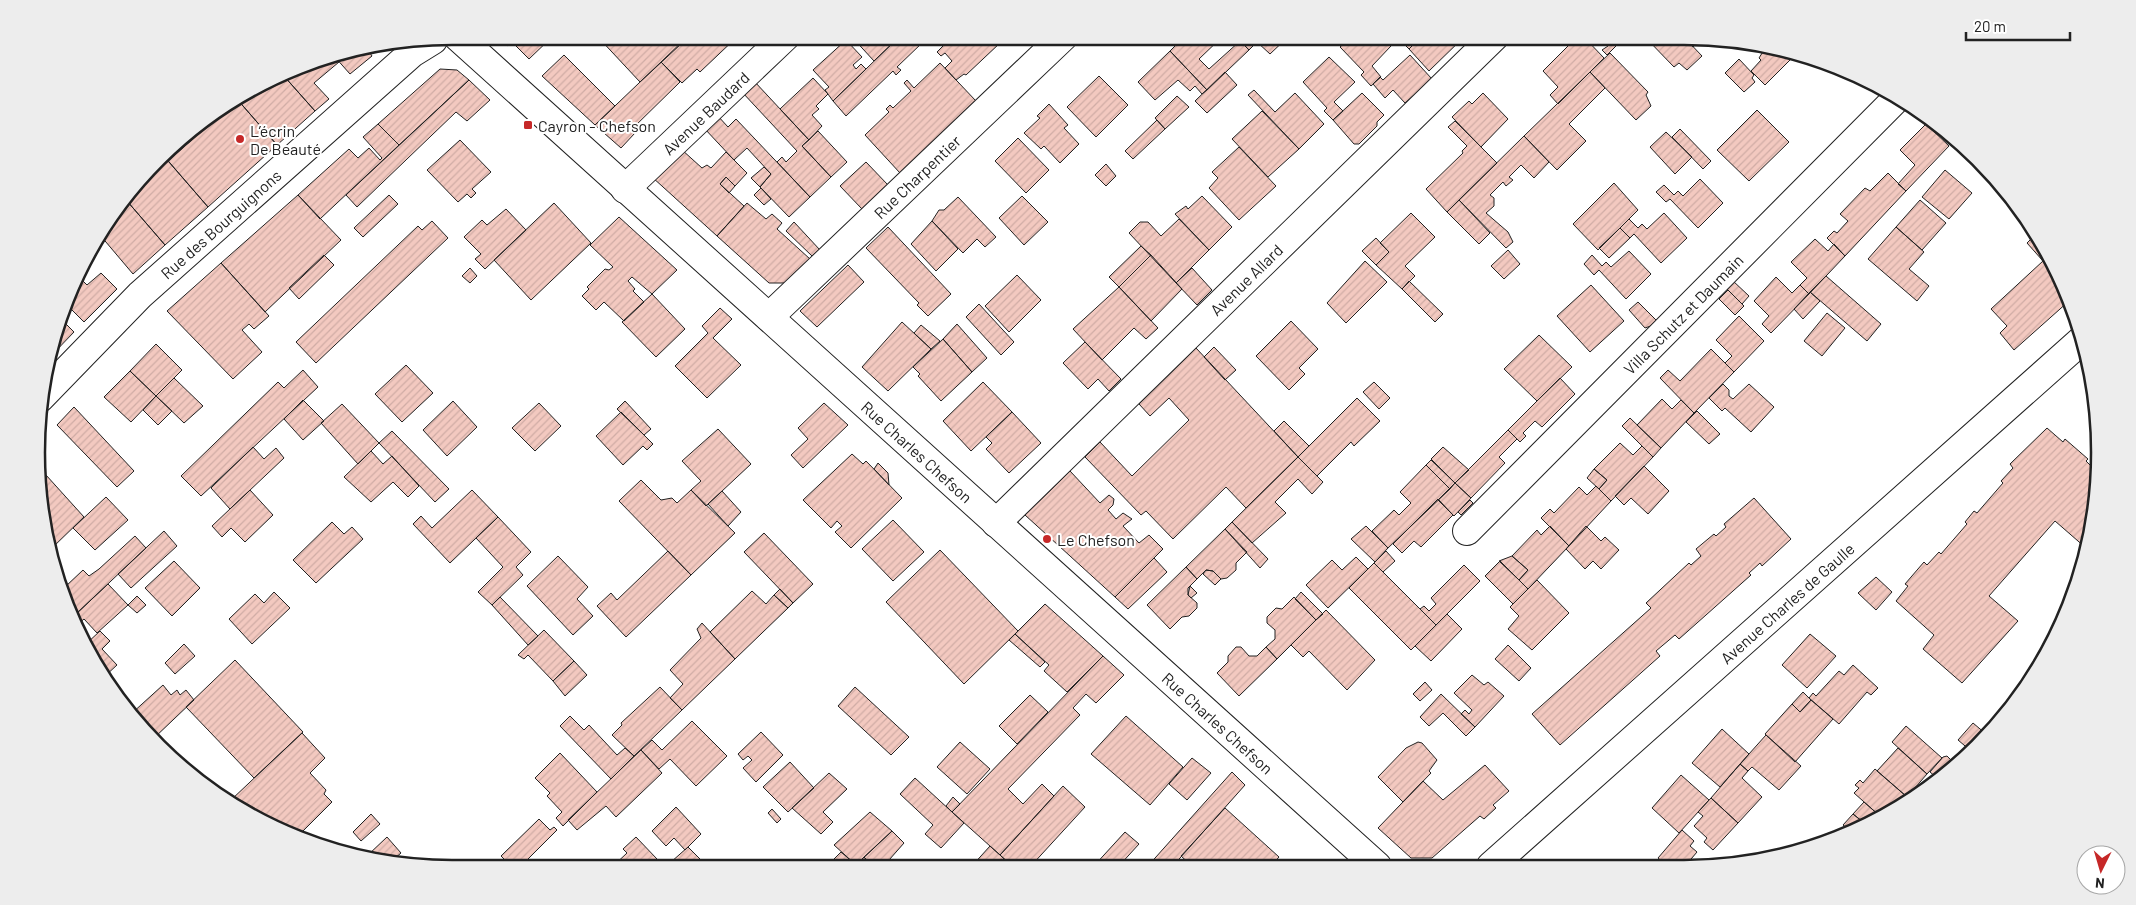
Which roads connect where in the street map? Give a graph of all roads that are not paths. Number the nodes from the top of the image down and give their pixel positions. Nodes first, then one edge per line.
1 (467, 45) edge
2 (777, 45) edge
3 (1055, 45) edge
4 (1486, 45) edge
5 (423, 46) edge
6 (1892, 103) edge
7 (625, 189) junction
8 (769, 317) junction
9 (2076, 345) edge
10 (50, 387) edge
11 (996, 523) junction
12 (1467, 531) dead end
13 (1370, 860) edge
14 (1498, 860) edge

1 - 7 street, Rue Charles Chefson
2 - 7 street, Avenue Baudard
3 - 8 street, Rue Charpentier
4 - 11 street, Avenue Allard
5 - 10 street, Rue des Bourguignons
6 - 12 street, Villa Schutz et Daumain
7 - 8 street, Rue Charles Chefson
8 - 11 street, Rue Charles Chefson
9 - 14 street, Avenue Charles de Gaulle
11 - 13 street, Rue Charles Chefson

